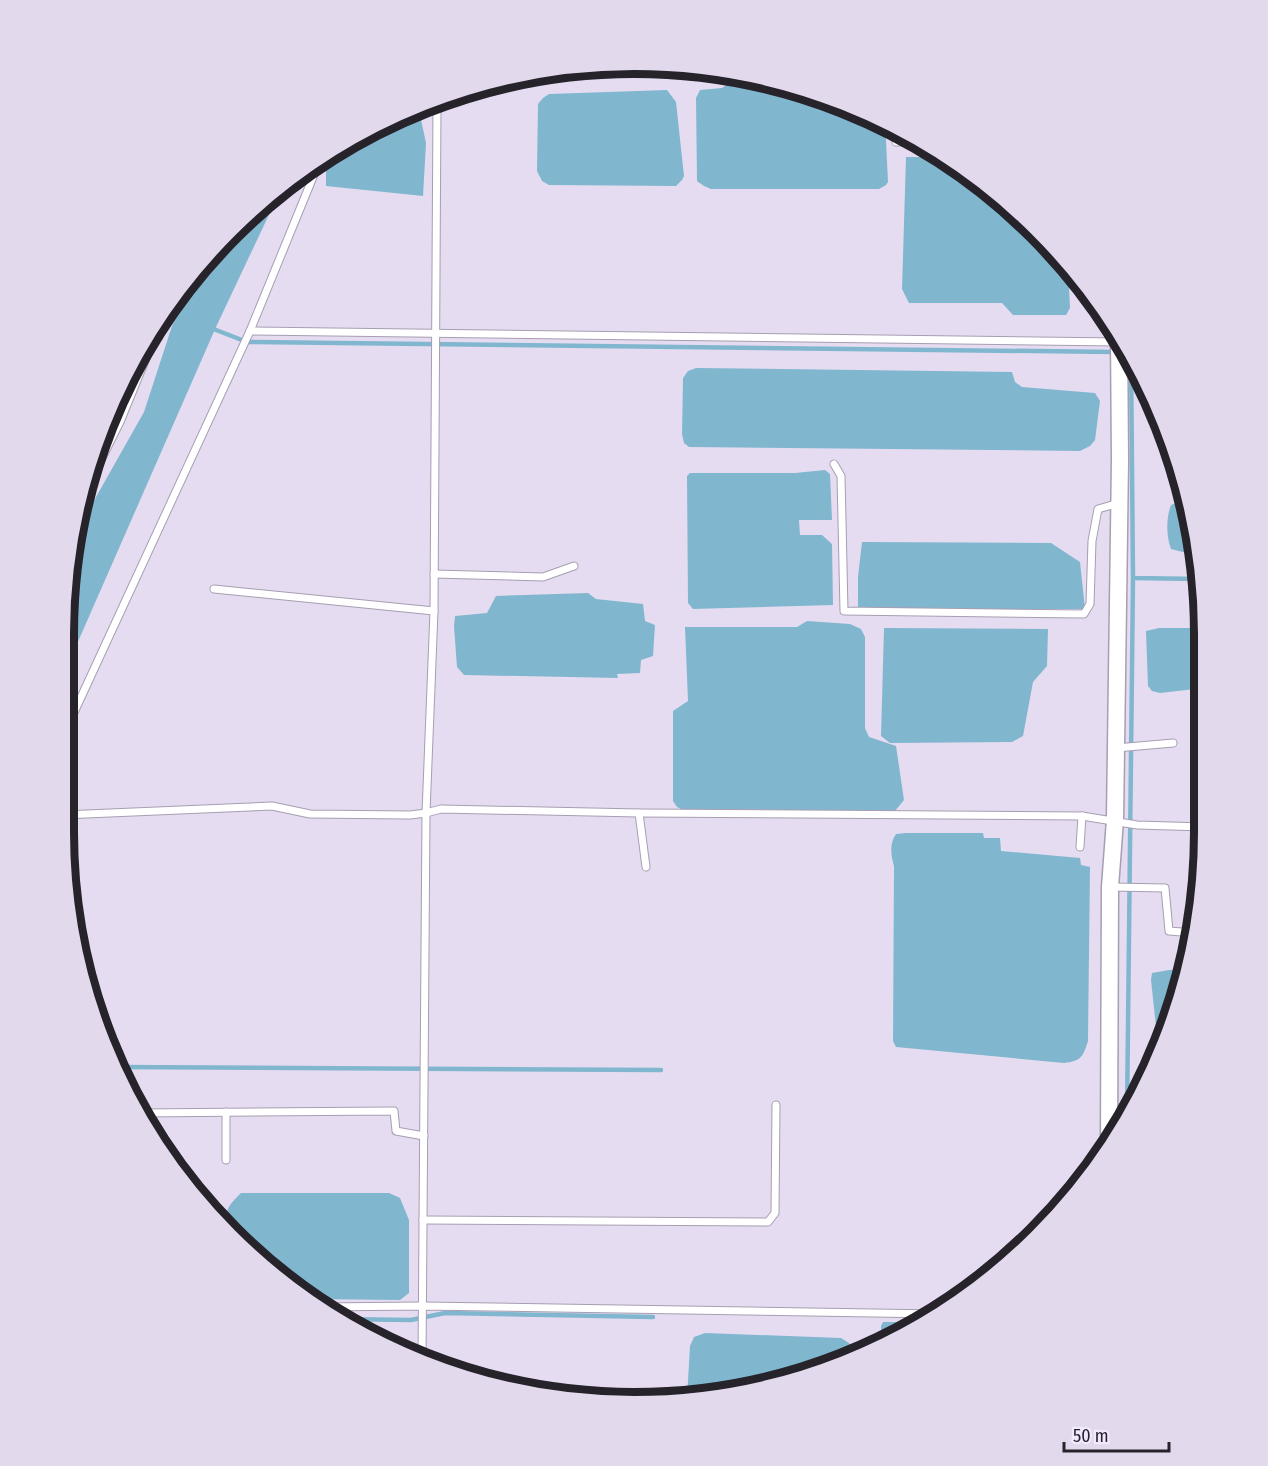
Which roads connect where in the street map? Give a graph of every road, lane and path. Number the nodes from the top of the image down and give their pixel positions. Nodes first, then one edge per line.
1 (436, 110) edge
2 (314, 174) edge
3 (250, 331) junction
4 (435, 334) junction
5 (1110, 339) edge
6 (1119, 354) edge
7 (145, 362) edge
8 (102, 459) edge
9 (834, 464) dead end
10 (1119, 503) junction
11 (574, 566) dead end
12 (434, 574) junction
13 (214, 589) dead end
14 (434, 611) junction
15 (74, 712) edge
16 (1173, 743) dead end
17 (1116, 748) junction
18 (426, 813) junction
19 (639, 813) junction
20 (74, 815) edge
21 (1082, 816) junction
22 (1115, 820) junction
23 (1194, 827) edge
24 (1080, 847) dead end
25 (646, 867) dead end
26 (1110, 887) junction
27 (1185, 932) edge
28 (776, 1105) dead end
29 (226, 1112) junction
30 (150, 1113) edge
31 (1109, 1128) edge
32 (424, 1136) junction
33 (226, 1160) dead end
34 (423, 1220) junction
35 (422, 1306) junction
36 (337, 1307) edge
37 (919, 1314) edge
38 (422, 1351) edge

1 - 4 lane
2 - 3 lane
3 - 4 lane
3 - 15 lane
4 - 5 lane
4 - 12 lane
6 - 10 street
7 - 8 lane
9 - 10 lane
10 - 17 street
11 - 12 lane
12 - 14 lane
13 - 14 lane
14 - 18 lane
16 - 17 lane
17 - 22 street
18 - 19 lane
18 - 20 lane
18 - 32 lane
19 - 21 lane
19 - 25 lane
21 - 22 lane
21 - 24 lane
22 - 23 lane
22 - 26 street
26 - 27 lane
26 - 31 street
28 - 34 lane
29 - 30 lane
29 - 32 lane
29 - 33 lane
32 - 34 lane
34 - 35 lane
35 - 36 lane
35 - 37 lane
35 - 38 lane

